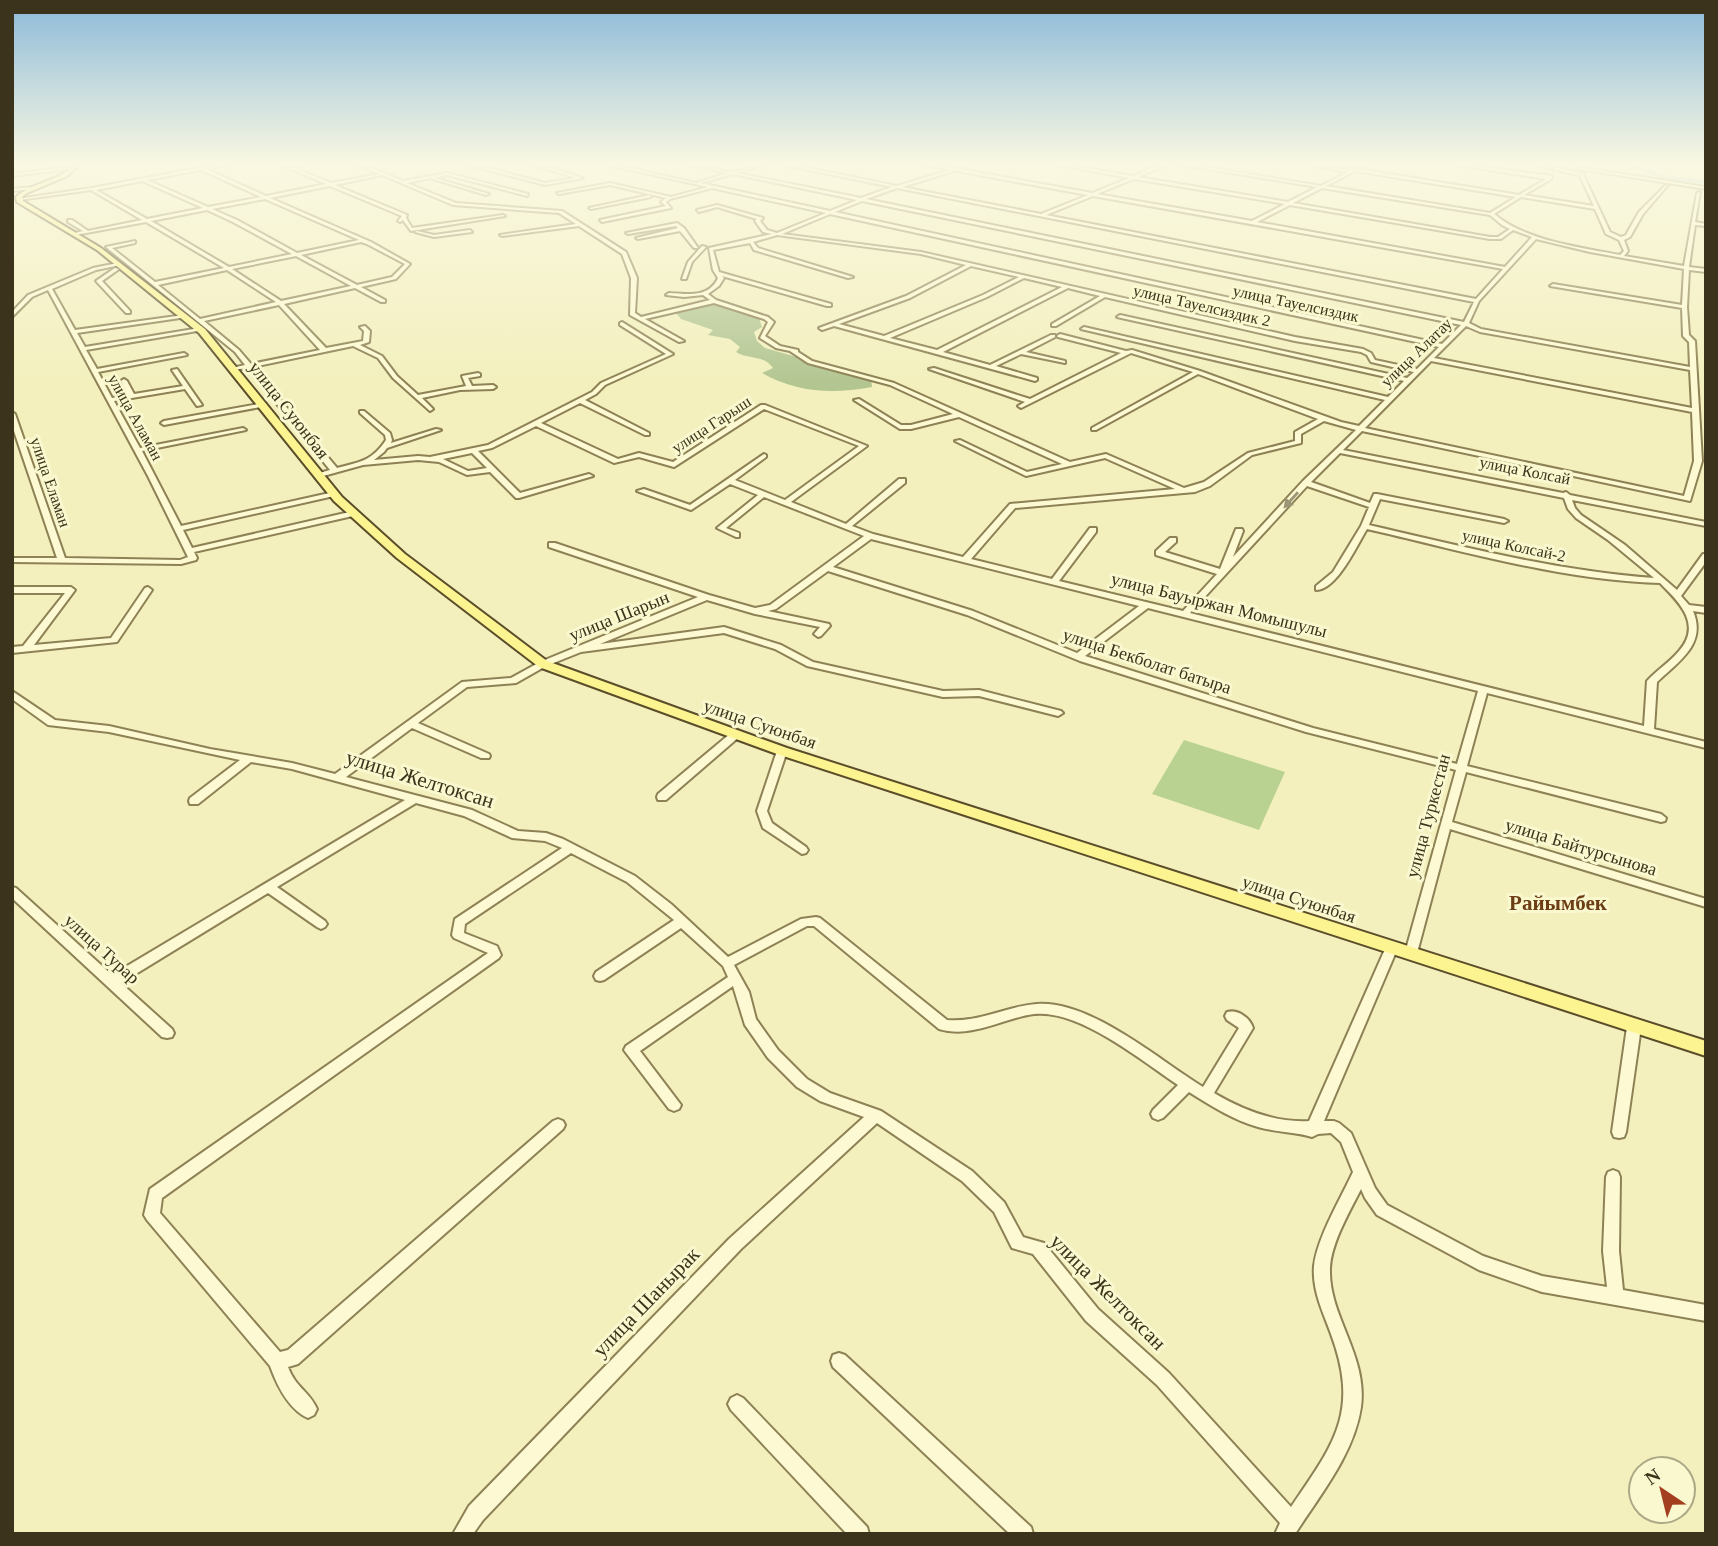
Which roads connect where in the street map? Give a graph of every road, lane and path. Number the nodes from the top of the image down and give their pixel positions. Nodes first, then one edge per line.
1 (87, 237) edge
2 (176, 237) edge
3 (262, 237) edge
4 (354, 237) edge
5 (599, 237) edge
6 (642, 237) edge
7 (688, 237) edge
8 (773, 237) edge
9 (798, 237) edge
10 (939, 237) edge
11 (1043, 237) edge
12 (1149, 237) edge
13 (1332, 237) edge
14 (1535, 237) joint
15 (1617, 237) edge
16 (1625, 237) edge
17 (1690, 237) edge
18 (638, 238) dead end
19 (1621, 239) junction
20 (362, 241) junction
21 (133, 242) dead end
22 (752, 243) junction
23 (696, 247) dead end
24 (704, 247) dead end
25 (1622, 255) junction
26 (297, 256) junction
27 (969, 264) junction
28 (120, 266) junction
29 (1684, 267) junction
30 (1505, 268) junction
31 (229, 269) junction
32 (1706, 271) edge
33 (718, 273) junction
34 (850, 277) dead end
35 (1023, 277) junction
36 (684, 278) dead end
37 (151, 285) junction
38 (1553, 286) dead end
39 (354, 287) junction
40 (1066, 287) junction
41 (50, 289) junction
42 (705, 294) junction
43 (669, 295) dead end
44 (1105, 295) junction
45 (383, 301) dead end
46 (714, 301) junction
47 (1477, 301) junction
48 (279, 303) junction
49 (829, 305) dead end
50 (1683, 307) junction
51 (128, 312) dead end
52 (12, 315) edge
53 (184, 317) junction
54 (1120, 317) dead end
55 (640, 318) junction
56 (834, 324) junction
57 (1465, 324) junction
58 (201, 325) junction
59 (1054, 326) dead end
60 (363, 327) dead end
61 (822, 328) dead end
62 (1084, 329) dead end
63 (73, 332) junction
64 (884, 338) junction
65 (681, 341) dead end
66 (355, 345) junction
67 (1443, 346) junction
68 (83, 349) junction
69 (790, 349) junction
70 (325, 351) junction
71 (1020, 352) junction
72 (1124, 352) junction
73 (937, 353) junction
74 (184, 355) dead end
75 (1431, 359) junction
76 (1063, 362) dead end
77 (249, 366) junction
78 (852, 367) dead end
79 (990, 367) junction
80 (234, 369) junction
81 (932, 369) dead end
82 (1693, 369) junction
83 (176, 370) dead end
84 (94, 371) junction
85 (1419, 371) junction
86 (1198, 372) junction
87 (478, 375) dead end
88 (1035, 379) dead end
89 (1407, 380) junction
90 (124, 381) dead end
91 (187, 387) junction
92 (493, 387) dead end
93 (470, 388) junction
94 (132, 396) junction
95 (417, 397) junction
96 (1388, 398) junction
97 (110, 400) junction
98 (579, 400) junction
99 (858, 400) dead end
100 (1029, 401) junction
101 (199, 405) dead end
102 (264, 405) junction
103 (1021, 407) dead end
104 (430, 409) dead end
105 (1695, 411) junction
106 (362, 412) dead end
107 (12, 414) edge
108 (961, 414) junction
109 (1322, 419) junction
110 (164, 423) dead end
111 (536, 423) junction
112 (1094, 429) dead end
113 (1360, 429) junction
114 (243, 430) dead end
115 (438, 430) dead end
116 (647, 434) dead end
117 (958, 441) dead end
118 (387, 446) junction
119 (138, 450) junction
120 (474, 450) junction
121 (1702, 450) edge
122 (1338, 451) junction
123 (764, 456) dead end
124 (430, 459) junction
125 (363, 463) junction
126 (1069, 464) junction
127 (493, 469) junction
128 (335, 471) junction
129 (1693, 474) junction
130 (319, 476) junction
131 (589, 476) dead end
132 (1706, 477) edge
133 (730, 481) junction
134 (902, 481) dead end
135 (1306, 483) junction
136 (1184, 490) junction
137 (641, 491) dead end
138 (334, 494) junction
139 (763, 494) junction
140 (1566, 494) junction
141 (786, 503) junction
142 (1372, 506) junction
143 (354, 513) junction
144 (1504, 520) dead end
145 (1706, 524) edge
146 (1365, 526) junction
147 (847, 527) junction
148 (179, 529) junction
149 (1094, 530) dead end
150 (1239, 531) dead end
151 (736, 536) dead end
152 (870, 536) junction
153 (1173, 540) dead end
154 (552, 545) dead end
155 (191, 555) junction
156 (1706, 556) edge
157 (61, 559) junction
158 (965, 559) junction
159 (12, 560) edge
160 (827, 568) junction
161 (1223, 573) junction
162 (1659, 581) junction
163 (1054, 582) junction
164 (1319, 588) dead end
165 (12, 590) edge
166 (148, 590) dead end
167 (706, 597) junction
168 (1676, 597) junction
169 (1146, 605) junction
170 (1685, 607) junction
171 (1706, 610) edge
172 (760, 611) junction
173 (1185, 614) junction
174 (818, 634) dead end
175 (1693, 637) junction
176 (1704, 642) edge
177 (26, 649) junction
178 (581, 649) junction
179 (12, 650) edge
180 (1078, 657) junction
181 (543, 664) junction
182 (1483, 689) junction
183 (12, 694) edge
184 (1058, 713) dead end
185 (410, 723) junction
186 (1649, 730) junction
187 (735, 735) junction
188 (1706, 745) edge
189 (782, 751) junction
190 (485, 756) dead end
191 (249, 759) junction
192 (1461, 767) junction
193 (337, 778) junction
194 (662, 797) dead end
195 (414, 799) junction
196 (194, 801) dead end
197 (1661, 818) dead end
198 (1446, 824) junction
199 (570, 848) junction
200 (802, 850) dead end
201 (269, 887) junction
202 (12, 891) edge
203 (1706, 903) edge
204 (682, 920) junction
205 (321, 924) dead end
206 (1392, 947) junction
207 (1411, 953) junction
208 (727, 963) junction
209 (600, 976) dead end
210 (736, 978) junction
211 (113, 981) junction
212 (1231, 1016) dead end
213 (1634, 1027) junction
214 (167, 1033) dead end
215 (1706, 1049) edge
216 (1188, 1084) junction
217 (1205, 1096) junction
218 (674, 1105) dead end
219 (1158, 1114) dead end
220 (876, 1115) junction
221 (558, 1125) dead end
222 (1312, 1131) junction
223 (1619, 1132) dead end
224 (1361, 1171) junction
225 (1613, 1177) dead end
226 (1616, 1296) junction
227 (1706, 1313) edge
228 (839, 1361) dead end
229 (277, 1362) junction
230 (737, 1404) dead end
231 (308, 1409) dead end
232 (1288, 1528) edge
233 (462, 1534) edge
234 (860, 1534) edge
235 (1024, 1534) edge

1 - 28 main road, улица Суюнбая
2 - 31 street
3 - 26 street
4 - 20 street
5 - 55 street
6 - 18 street
7 - 23 street
8 - 22 street
9 - 27 street, улица Тауелсиздик 2
10 - 67 street, улица Тауелсиздик
11 - 57 street
12 - 47 street
13 - 30 street
14 - 25 street
14 - 30 street, улица Алатау
15 - 19 street
16 - 19 street
17 - 29 street
19 - 25 street
20 - 26 street
20 - 39 street
21 - 37 street
22 - 33 street
22 - 34 street
24 - 36 street
25 - 29 street
26 - 31 street
26 - 39 street
27 - 35 street, улица Тауелсиздик 2
27 - 56 street
28 - 37 main road, улица Суюнбая
28 - 41 street
28 - 51 street
29 - 32 street
29 - 50 street
30 - 47 street, улица Алатау
31 - 37 street
31 - 48 street
33 - 42 street
33 - 49 street
35 - 40 street, улица Тауелсиздик 2
35 - 64 street
37 - 53 main road, улица Суюнбая
37 - 58 street
38 - 50 street
39 - 45 street
39 - 48 street
40 - 44 street, улица Тауелсиздик 2
40 - 73 street
41 - 52 street
41 - 63 street, улица Аламан
42 - 43 street
42 - 46 street
44 - 59 street
44 - 85 street, улица Тауелсиздик 2
46 - 55 street
46 - 69 street
47 - 57 street, улица Алатау
48 - 58 street
48 - 70 street
50 - 82 street
53 - 58 main road, улица Суюнбая
53 - 63 street
54 - 89 street
55 - 65 street
55 - 98 street
56 - 61 street
56 - 64 street
57 - 67 street, улица Алатау
57 - 82 street
58 - 68 street
58 - 77 street
58 - 80 main road, улица Суюнбая
60 - 66 street
62 - 96 street
63 - 68 street, улица Аламан
64 - 73 street
66 - 70 street
66 - 95 street
67 - 75 street, улица Алатау
68 - 84 street, улица Аламан
69 - 78 street
69 - 108 street
70 - 77 street
71 - 72 street
71 - 76 street
71 - 79 street
72 - 86 street
72 - 100 street
73 - 79 street
74 - 84 street
75 - 85 street, улица Алатау
75 - 105 street
77 - 80 street
77 - 128 street
79 - 88 street
80 - 102 main road, улица Суюнбая
81 - 100 street
82 - 105 street
83 - 91 street
84 - 97 street, улица Аламан
85 - 89 street, улица Алатау
86 - 109 street
86 - 112 street
87 - 93 street
89 - 96 street, улица Алатау
90 - 94 street
91 - 94 street
91 - 101 street
92 - 93 street
93 - 95 street
94 - 97 street
95 - 104 street
96 - 113 street, улица Алатау
97 - 119 street, улица Аламан
98 - 111 street
98 - 116 street
99 - 108 street
100 - 103 street
102 - 110 street
102 - 130 main road, улица Суюнбая
105 - 121 street
106 - 118 street
107 - 157 street, улица Еламан
108 - 126 street
109 - 113 street
109 - 136 street
111 - 120 street
111 - 141 street, улица Гарыш
113 - 122 street, улица Алатау
113 - 129 street
114 - 119 street
115 - 118 street
117 - 126 street
118 - 125 street
119 - 148 street, улица Аламан
120 - 124 street
120 - 127 street
121 - 129 street
122 - 135 street
122 - 140 street, улица Колсай
123 - 133 street
124 - 125 street
124 - 127 street
125 - 128 street
126 - 136 street
127 - 131 street
128 - 130 street
129 - 132 street
130 - 138 main road, улица Суюнбая
133 - 137 street
133 - 139 street, улица Бауыржан Момышулы
134 - 147 street
135 - 142 street
135 -> 161 street
136 - 158 street
138 - 143 main road, улица Суюнбая
138 - 148 street
139 - 141 street, улица Бауыржан Момышулы
139 - 151 street
140 - 145 street, улица Колсай
140 - 162 street
141 - 147 street, улица Бауыржан Момышулы
142 - 144 street
142 - 146 street
143 - 155 street
143 - 181 main road, улица Суюнбая
146 - 162 street, улица Колсай-2
146 - 164 street
147 - 152 street, улица Бауыржан Момышулы
148 - 155 street, улица Аламан
149 - 163 street
150 - 161 street
152 - 158 street, улица Бауыржан Момышулы
152 - 160 street
153 - 161 street
154 - 167 street
155 - 157 street
156 - 168 street
157 - 159 street
158 - 163 street, улица Бауыржан Момышулы
160 - 172 street
160 - 180 street, улица Бекболат батыра
161 - 173 street
162 - 168 street
163 - 169 street, улица Бауыржан Момышулы
165 - 177 street
166 - 177 street
167 - 172 street
167 - 178 street, улица Шарын
168 - 170 street
169 - 173 street, улица Бауыржан Момышулы
169 - 180 street
170 - 171 street
170 - 175 street
172 - 174 street
173 - 182 street, улица Бауыржан Момышулы
175 - 176 street
175 - 186 street
177 - 179 street
178 - 181 street, улица Шарын
178 - 184 street
180 - 192 street, улица Бекболат батыра
181 - 185 street, улица Шарын
181 - 187 main road, улица Суюнбая
182 - 186 street, улица Бауыржан Момышулы
182 - 192 street, улица Туркестан
183 - 191 street, улица Желтоксан
185 - 190 street
185 - 193 street, улица Шарын
186 - 188 street, улица Бауыржан Момышулы
187 - 189 main road, улица Суюнбая
187 - 194 street
189 - 200 street
189 - 206 main road, улица Суюнбая
191 - 193 street, улица Желтоксан
191 - 196 street
192 - 197 street, улица Бекболат батыра
192 - 198 street, улица Туркестан
193 - 195 street, улица Желтоксан
195 - 199 street, улица Желтоксан
195 - 201 street
198 - 203 street, улица Байтурсынова
198 - 207 street, улица Туркестан
199 - 204 street, улица Желтоксан
199 - 229 street
201 - 205 street
201 - 211 street
202 - 211 street, улица Турар
204 - 208 street, улица Желтоксан
204 - 209 street
206 - 207 main road, улица Суюнбая
206 - 222 street
207 - 213 main road, улица Суюнбая
208 - 210 street, улица Желтоксан
208 - 216 street
210 - 218 street
210 - 220 street, улица Желтоксан
211 - 214 street, улица Турар
212 - 217 street
213 - 215 main road, улица Суюнбая
213 - 223 street
216 - 217 street
216 - 219 street
217 - 222 street
220 - 232 street, улица Желтоксан
220 - 233 street, улица Шанырак
221 - 229 street
222 - 224 street
224 - 226 street
224 - 232 street
225 - 226 street
226 - 227 street
228 - 235 street
229 - 231 street
230 - 234 street

